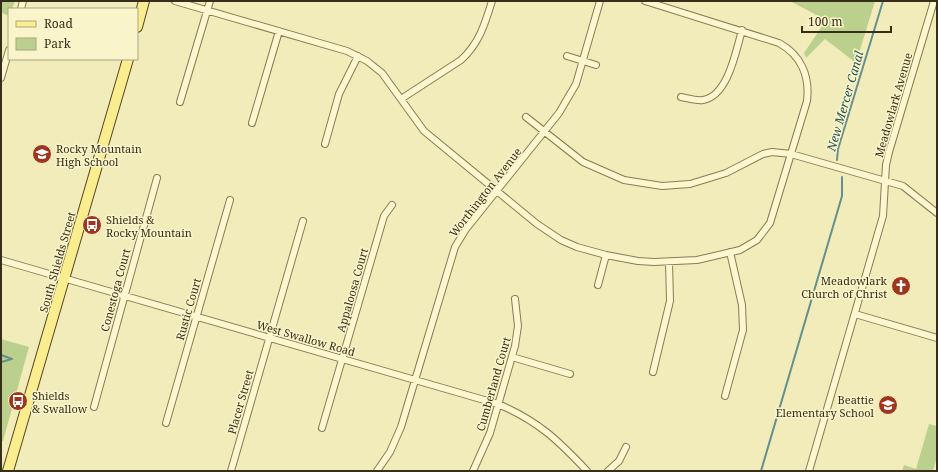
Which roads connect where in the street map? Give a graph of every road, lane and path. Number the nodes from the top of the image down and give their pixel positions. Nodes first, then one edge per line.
1 (144, 1) edge
2 (175, 1) edge
3 (210, 1) edge
4 (492, 1) edge
5 (600, 1) edge
6 (645, 1) edge
7 (934, 1) edge
8 (207, 10) junction
9 (138, 23) edge
10 (742, 30) junction
11 (279, 31) junction
12 (8, 54) edge
13 (358, 56) junction
14 (567, 56) dead end
15 (128, 60) edge
16 (583, 61) junction
17 (596, 65) dead end
18 (1, 78) edge
19 (681, 97) dead end
20 (401, 99) junction
21 (180, 102) dead end
22 (526, 117) dead end
23 (252, 123) dead end
24 (544, 132) junction
25 (325, 144) dead end
26 (791, 154) junction
27 (156, 178) dead end
28 (885, 181) junction
29 (496, 191) junction
30 (230, 200) dead end
31 (392, 206) dead end
32 (937, 213) edge
33 (303, 221) dead end
34 (730, 252) junction
35 (606, 255) junction
36 (1, 260) edge
37 (669, 262) junction
38 (65, 278) junction
39 (598, 285) dead end
40 (124, 295) junction
41 (515, 299) dead end
42 (855, 314) junction
43 (196, 316) junction
44 (269, 338) junction
45 (937, 338) edge
46 (512, 357) junction
47 (343, 359) junction
48 (653, 372) dead end
49 (570, 374) dead end
50 (415, 380) junction
51 (725, 396) dead end
52 (498, 404) junction
53 (94, 408) dead end
54 (166, 423) dead end
55 (322, 428) dead end
56 (626, 447) dead end
57 (8, 471) edge
58 (231, 471) edge
59 (377, 471) edge
60 (472, 471) edge
61 (587, 471) edge
62 (608, 471) edge
63 (809, 471) edge

1 - 9 main road
2 - 8 street
3 - 8 street
4 - 20 street
5 - 16 street, Worthington Avenue
6 - 10 street
7 - 28 street, Meadowlark Avenue
8 - 11 street
8 - 21 street
10 - 19 street
10 - 26 street
11 - 13 street
11 - 23 street
12 - 18 street
13 - 20 street
13 - 25 street
14 - 16 street
15 - 38 main road, South Shields Street
16 - 17 street
16 - 24 street, Worthington Avenue
20 - 29 street
22 - 24 street
24 - 26 street
24 - 29 street, Worthington Avenue
26 - 28 street
26 - 34 street
27 - 40 street, Conestoga Court
28 - 32 street
28 - 42 street, Meadowlark Avenue
29 - 35 street
29 - 50 street, Worthington Avenue
30 - 43 street, Rustic Court
31 - 47 street, Appaloosa Court
33 - 44 street, Placer Street
34 - 37 street
34 - 51 street
35 - 37 street
35 - 39 street
36 - 38 street, West Swallow Road
37 - 48 street
38 - 40 street, West Swallow Road
38 - 57 main road, South Shields Street
40 - 43 street, West Swallow Road
40 - 53 street, Conestoga Court
41 - 46 street, Cumberland Court
42 - 45 street
42 - 63 street, Meadowlark Avenue
43 - 44 street, West Swallow Road
43 - 54 street, Rustic Court
44 - 47 street, West Swallow Road
44 - 58 street, Placer Street
46 - 49 street
46 - 52 street, Cumberland Court
47 - 50 street, West Swallow Road
47 - 55 street, Appaloosa Court
50 - 52 street, West Swallow Road
50 - 59 street, Worthington Avenue
52 - 60 street, Cumberland Court
52 - 61 street, West Swallow Road
56 - 62 street

